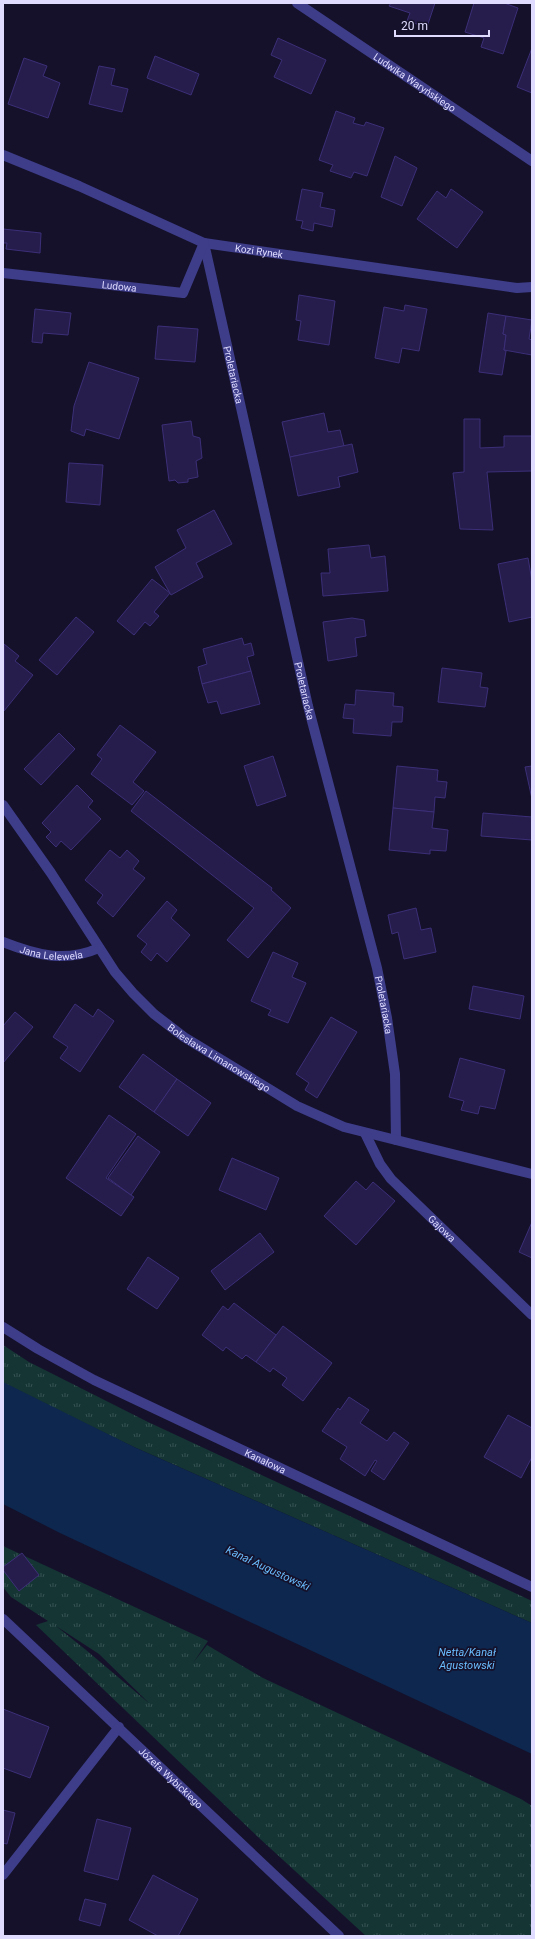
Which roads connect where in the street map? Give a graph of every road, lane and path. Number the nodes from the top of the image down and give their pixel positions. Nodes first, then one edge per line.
1 (297, 3) edge
2 (3, 155) edge
3 (532, 161) edge
4 (204, 243) junction
5 (3, 273) edge
6 (532, 287) edge
7 (3, 805) edge
8 (3, 942) edge
9 (99, 948) junction
10 (365, 1133) junction
11 (396, 1140) junction
12 (532, 1174) edge
13 (532, 1315) edge
14 (3, 1327) edge
15 (532, 1587) edge
16 (3, 1619) edge
17 (119, 1727) junction
18 (3, 1875) edge
19 (339, 1936) edge

1 - 3 street, Ludwika Waryńskiego
2 - 4 street, Kozi Rynek
4 - 5 street, Ludowa
4 - 6 street, Kozi Rynek
4 - 11 street, Proletariacka
7 - 9 street, Bolesława Limanowskiego
8 - 9 street, Jana Lelewela
9 - 10 street, Bolesława Limanowskiego
10 - 11 street, Bolesława Limanowskiego
10 - 13 street, Gajowa
11 - 12 street, Bolesława Limanowskiego
14 - 15 street, Kanałowa
16 - 17 street, Józefa Wybickiego
17 - 18 street
17 - 19 street, Józefa Wybickiego

